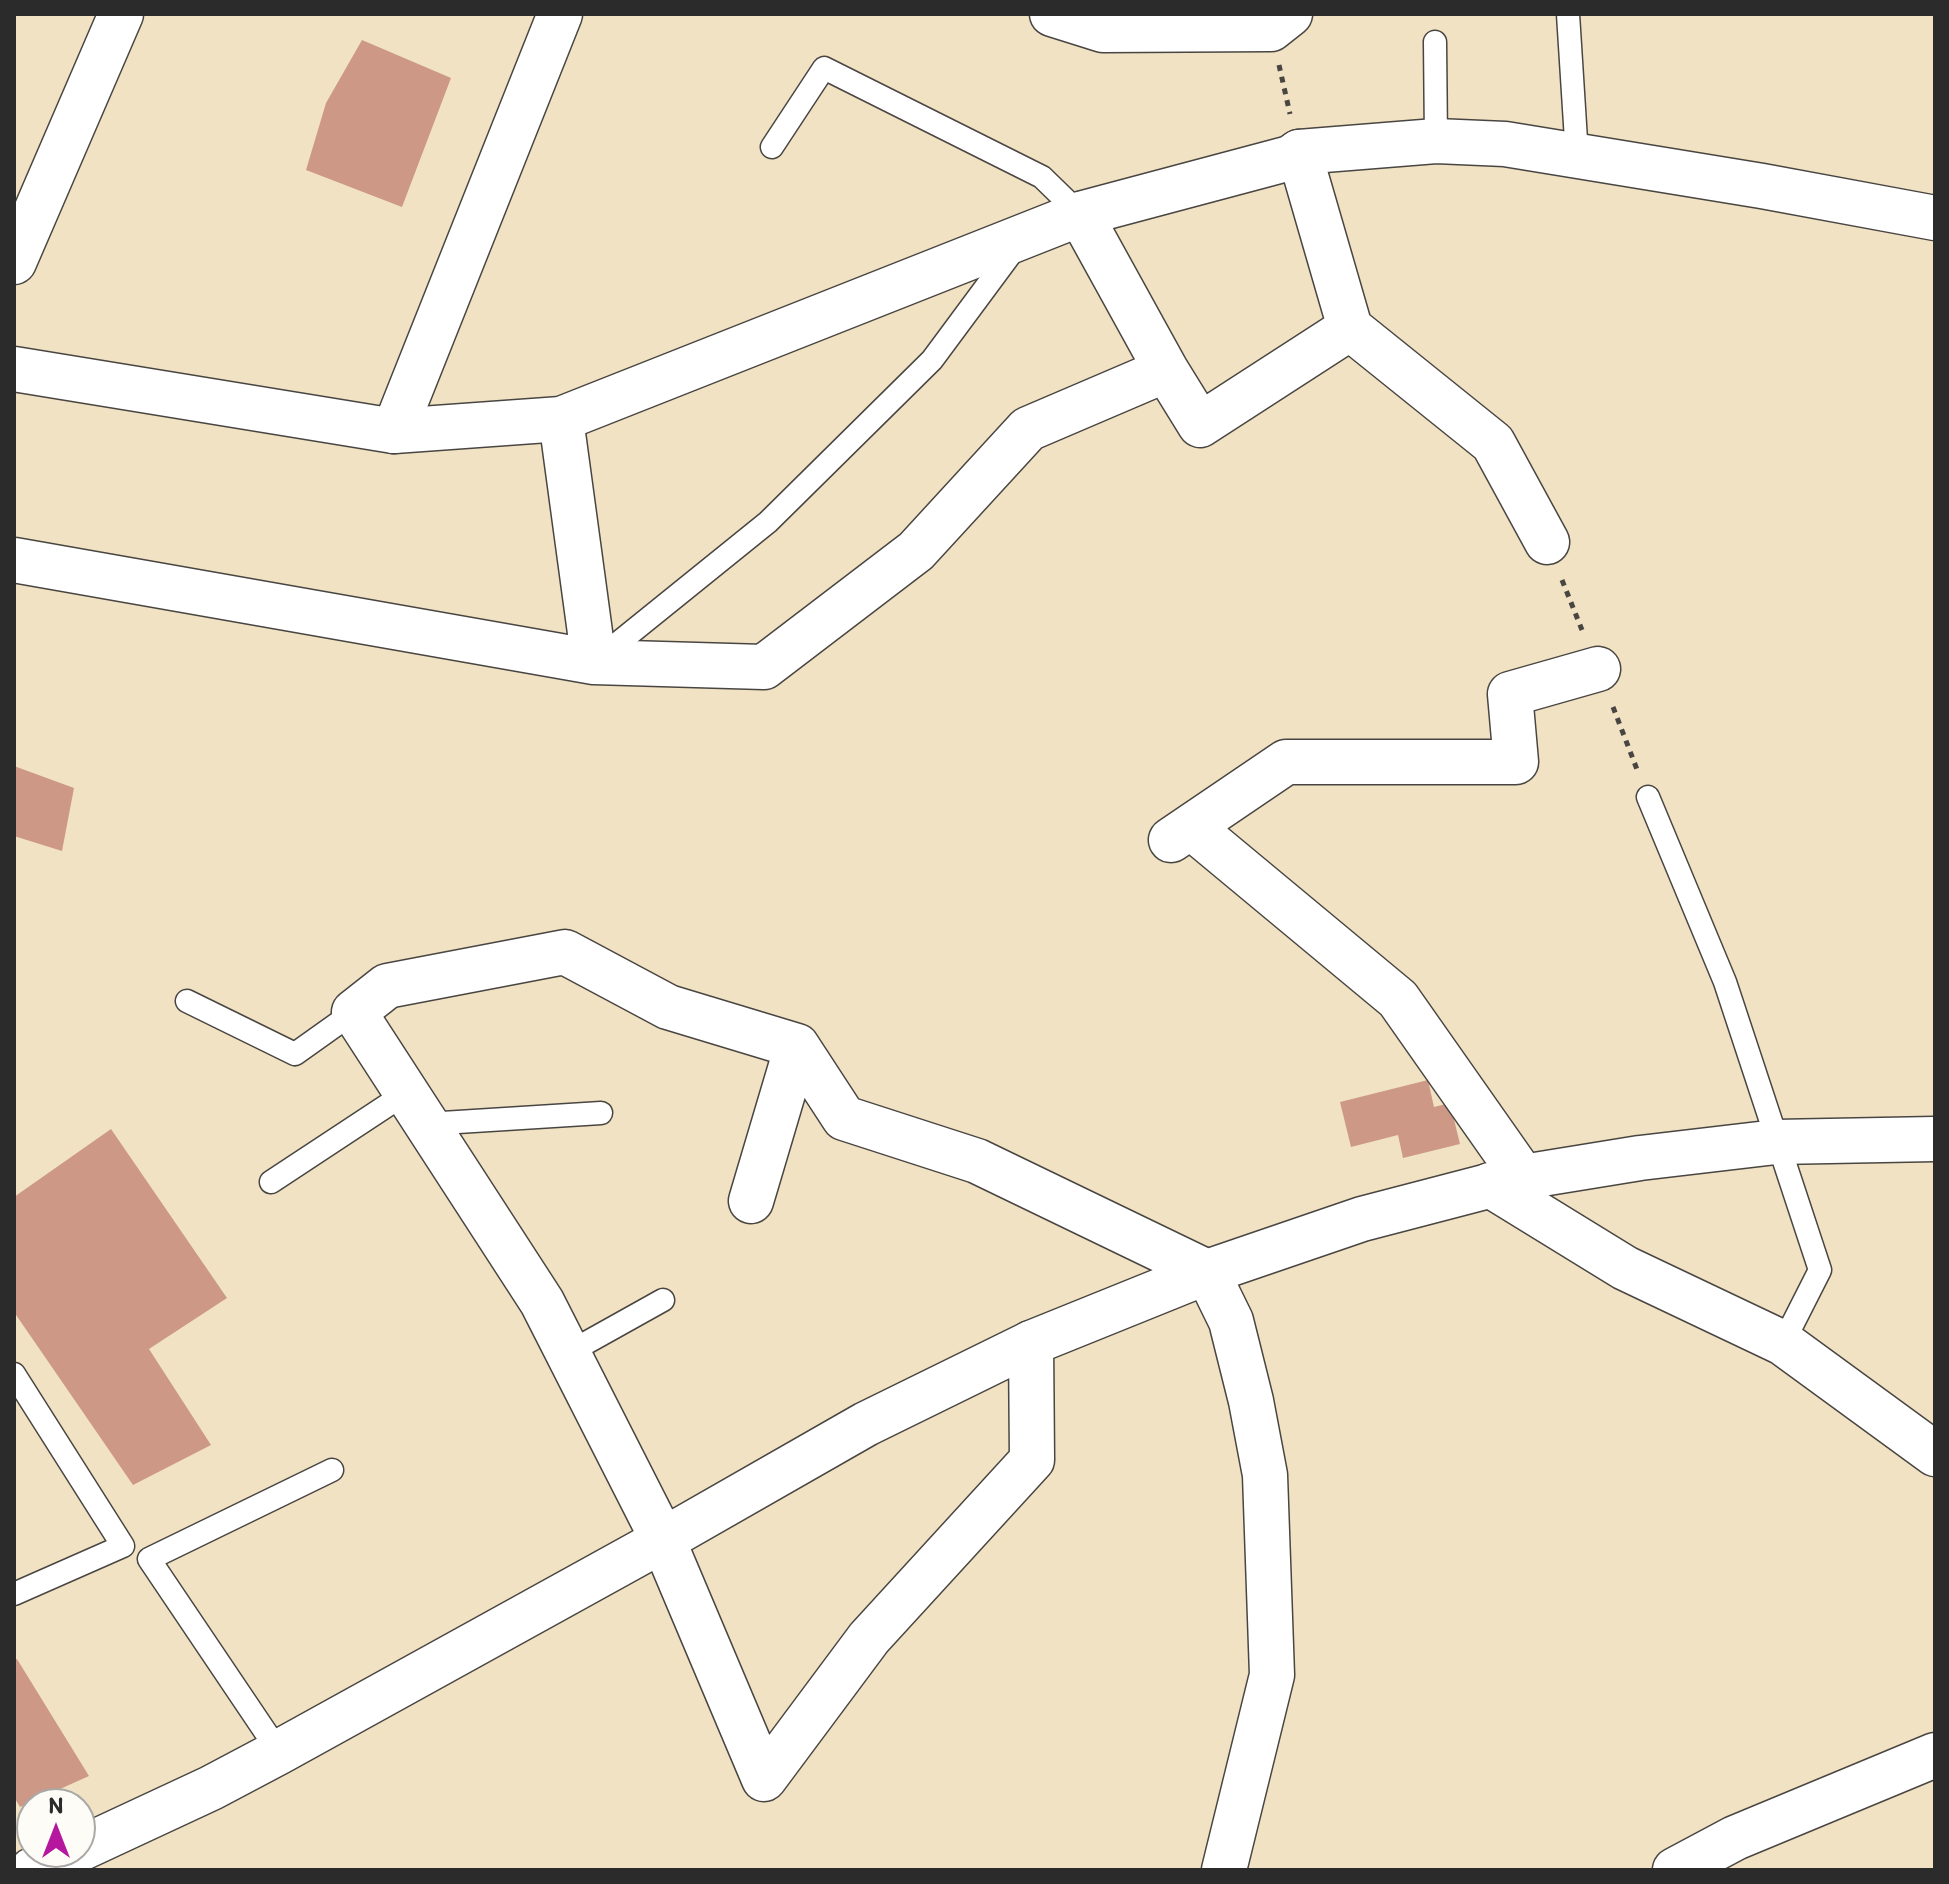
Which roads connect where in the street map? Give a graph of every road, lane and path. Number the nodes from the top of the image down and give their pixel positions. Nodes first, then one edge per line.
1 (121, 14) edge
2 (560, 14) edge
3 (1052, 14) edge
4 (1568, 14) edge
5 (1281, 22) edge
6 (1435, 42) dead end
7 (1436, 141) junction
8 (772, 147) dead end
9 (1299, 152) junction
10 (1577, 156) junction
11 (1080, 214) junction
12 (1935, 218) edge
13 (1022, 237) junction
14 (14, 262) edge
15 (1350, 328) junction
16 (14, 369) edge
17 (1166, 370) junction
18 (561, 419) junction
19 (394, 431) junction
20 (1547, 542) dead end
21 (14, 560) edge
22 (594, 662) junction
23 (1598, 669) dead end
24 (1648, 797) dead end
25 (187, 1001) dead end
26 (354, 1012) junction
27 (797, 1046) junction
28 (416, 1108) junction
29 (601, 1113) dead end
30 (1935, 1139) edge
31 (1776, 1142) junction
32 (1507, 1181) junction
33 (271, 1182) dead end
34 (751, 1201) dead end
35 (1207, 1272) junction
36 (663, 1300) dead end
37 (1031, 1343) junction
38 (1783, 1343) junction
39 (568, 1353) junction
40 (14, 1374) edge
41 (1935, 1454) edge
42 (332, 1470) dead end
43 (663, 1540) junction
44 (14, 1594) edge
45 (279, 1752) junction
46 (1935, 1755) edge
47 (96, 1842) edge
48 (1224, 1870) edge
49 (1675, 1870) edge

1 - 14 street
2 - 19 street
3 - 5 street
4 - 10 lane
5 - 9 path
6 - 7 lane
7 - 9 street
7 - 10 street
8 - 11 lane
9 - 11 street
9 - 15 street
10 - 12 street
11 - 13 street
11 - 17 street
13 - 18 street
13 - 22 lane
15 - 17 street
15 - 20 street
16 - 19 street
17 - 22 street
18 - 19 street
18 - 22 street
21 - 22 street
23 - 32 street
24 - 31 lane
25 - 26 lane
26 - 27 street
26 - 28 street
27 - 34 street
27 - 35 street
28 - 29 lane
28 - 33 lane
28 - 39 street
30 - 31 street
31 - 32 street
31 - 38 lane
32 - 35 street
32 - 38 street
35 - 37 street
35 - 48 street
36 - 39 lane
37 - 43 street
37 - 43 street
38 - 41 street
39 - 43 street
40 - 44 lane
42 - 45 lane
43 - 45 street
45 - 47 street
46 - 49 street

